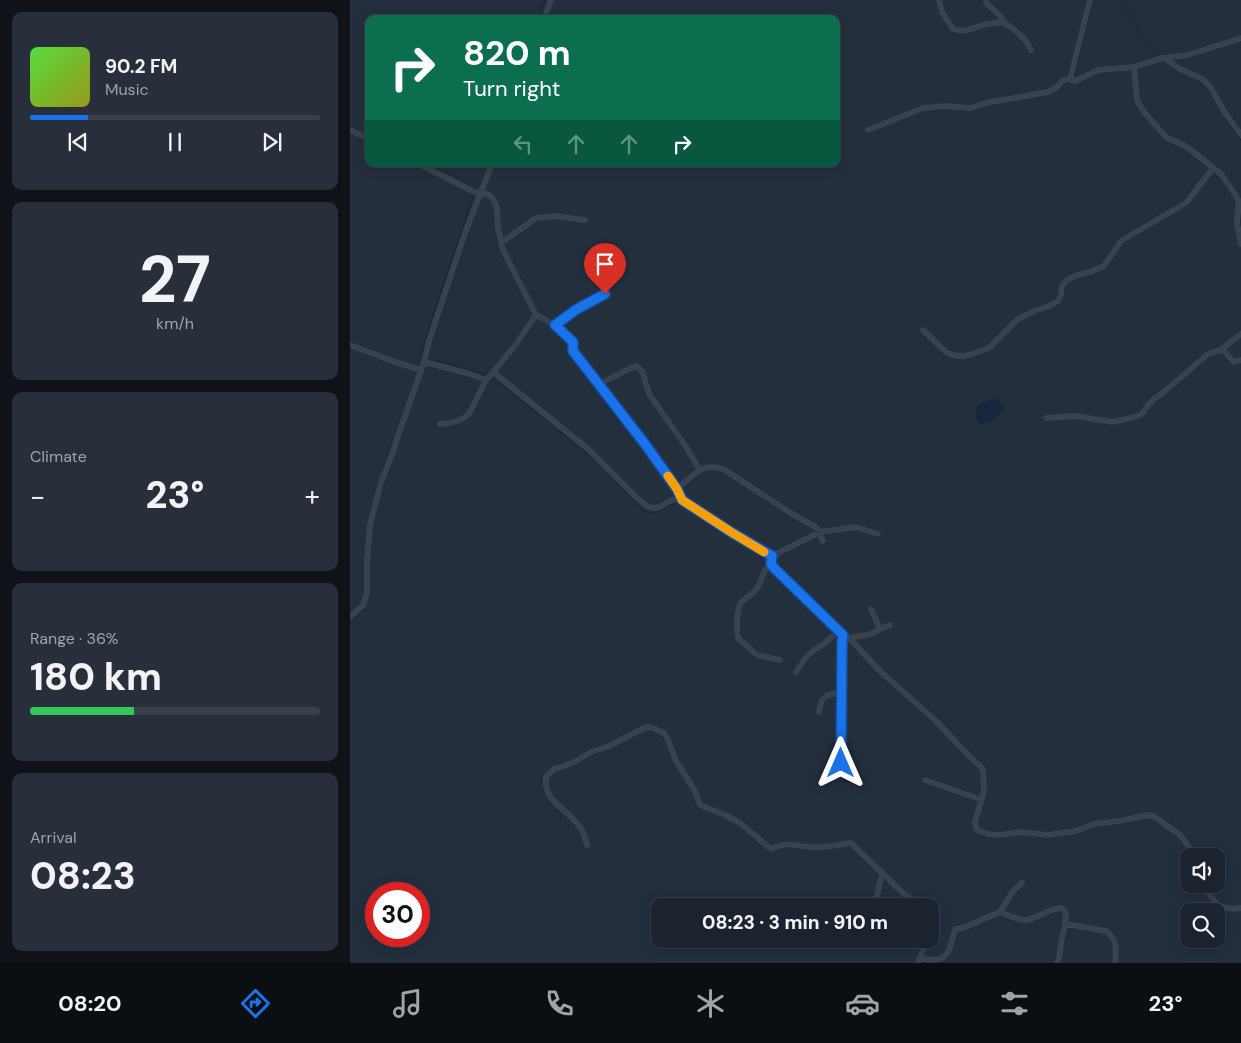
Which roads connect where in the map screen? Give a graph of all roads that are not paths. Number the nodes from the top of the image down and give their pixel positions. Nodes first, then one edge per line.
1 (551, 0) edge
2 (938, 0) edge
3 (1090, 0) edge
4 (986, 3) dead end
5 (545, 15) edge
6 (1004, 22) junction
7 (1241, 38) edge
8 (1031, 50) dead end
9 (1161, 59) junction
10 (1134, 67) junction
11 (1070, 79) junction
12 (350, 130) edge
13 (868, 130) dead end
14 (1241, 135) edge
15 (365, 137) edge
16 (424, 167) edge
17 (490, 167) edge
18 (1213, 168) junction
19 (476, 193) junction
20 (585, 220) dead end
21 (502, 242) junction
22 (1241, 244) edge
23 (605, 294) dead end
24 (536, 315) junction
25 (555, 325) junction
26 (923, 330) dead end
27 (1241, 334) edge
28 (350, 345) edge
29 (1222, 349) junction
30 (425, 359) junction
31 (1241, 360) edge
32 (421, 370) junction
33 (490, 376) junction
34 (599, 384) junction
35 (1046, 418) dead end
36 (440, 424) dead end
37 (700, 469) junction
38 (677, 489) junction
39 (682, 500) junction
40 (820, 532) junction
41 (878, 534) dead end
42 (823, 541) dead end
43 (771, 560) junction
44 (871, 608) dead end
45 (350, 617) edge
46 (890, 624) dead end
47 (880, 628) junction
48 (839, 630) junction
49 (843, 635) junction
50 (849, 638) junction
51 (780, 660) dead end
52 (796, 672) dead end
53 (840, 692) junction
54 (819, 712) dead end
55 (841, 763) dead end
56 (925, 780) dead end
57 (982, 800) junction
58 (587, 845) dead end
59 (1189, 848) edge
60 (883, 874) junction
61 (1022, 882) dead end
62 (1209, 893) edge
63 (877, 898) edge
64 (911, 898) edge
65 (1241, 908) edge
66 (1000, 912) junction
67 (1066, 924) junction
68 (923, 948) edge
69 (918, 961) edge
70 (1058, 963) edge
71 (1115, 963) edge

1 - 5 street
2 - 6 street
3 - 11 street
4 - 6 street
6 - 8 street
7 - 9 street
9 - 10 street
9 - 14 street
10 - 11 street
10 - 18 street
11 - 13 street
12 - 15 street
16 - 19 street
17 - 19 street
18 - 22 street
18 - 26 street
19 - 21 street
19 - 30 street
20 - 21 street
21 - 24 street
23 - 25 street
24 - 25 street
24 - 33 street
25 - 34 street
27 - 29 street
28 - 32 street
29 - 31 street
29 - 35 street
30 - 32 street
30 - 33 street
32 - 45 street
33 - 36 street
33 - 39 street
34 - 37 street
34 - 38 street
37 - 38 street
37 - 40 street
38 - 39 street
39 - 43 street
40 - 41 street
40 - 42 street
40 - 43 street
43 - 48 street
43 - 51 street
44 - 47 street
46 - 47 street
47 - 50 street
48 - 49 street
48 - 52 street
49 - 50 street
49 - 53 street
50 - 57 street
53 - 54 street
53 - 55 street
56 - 57 street
57 - 59 street
58 - 60 street
60 - 63 street
60 - 64 street
61 - 66 street
62 - 65 street
66 - 67 street
66 - 69 street
67 - 70 street
67 - 71 street
68 - 69 street

